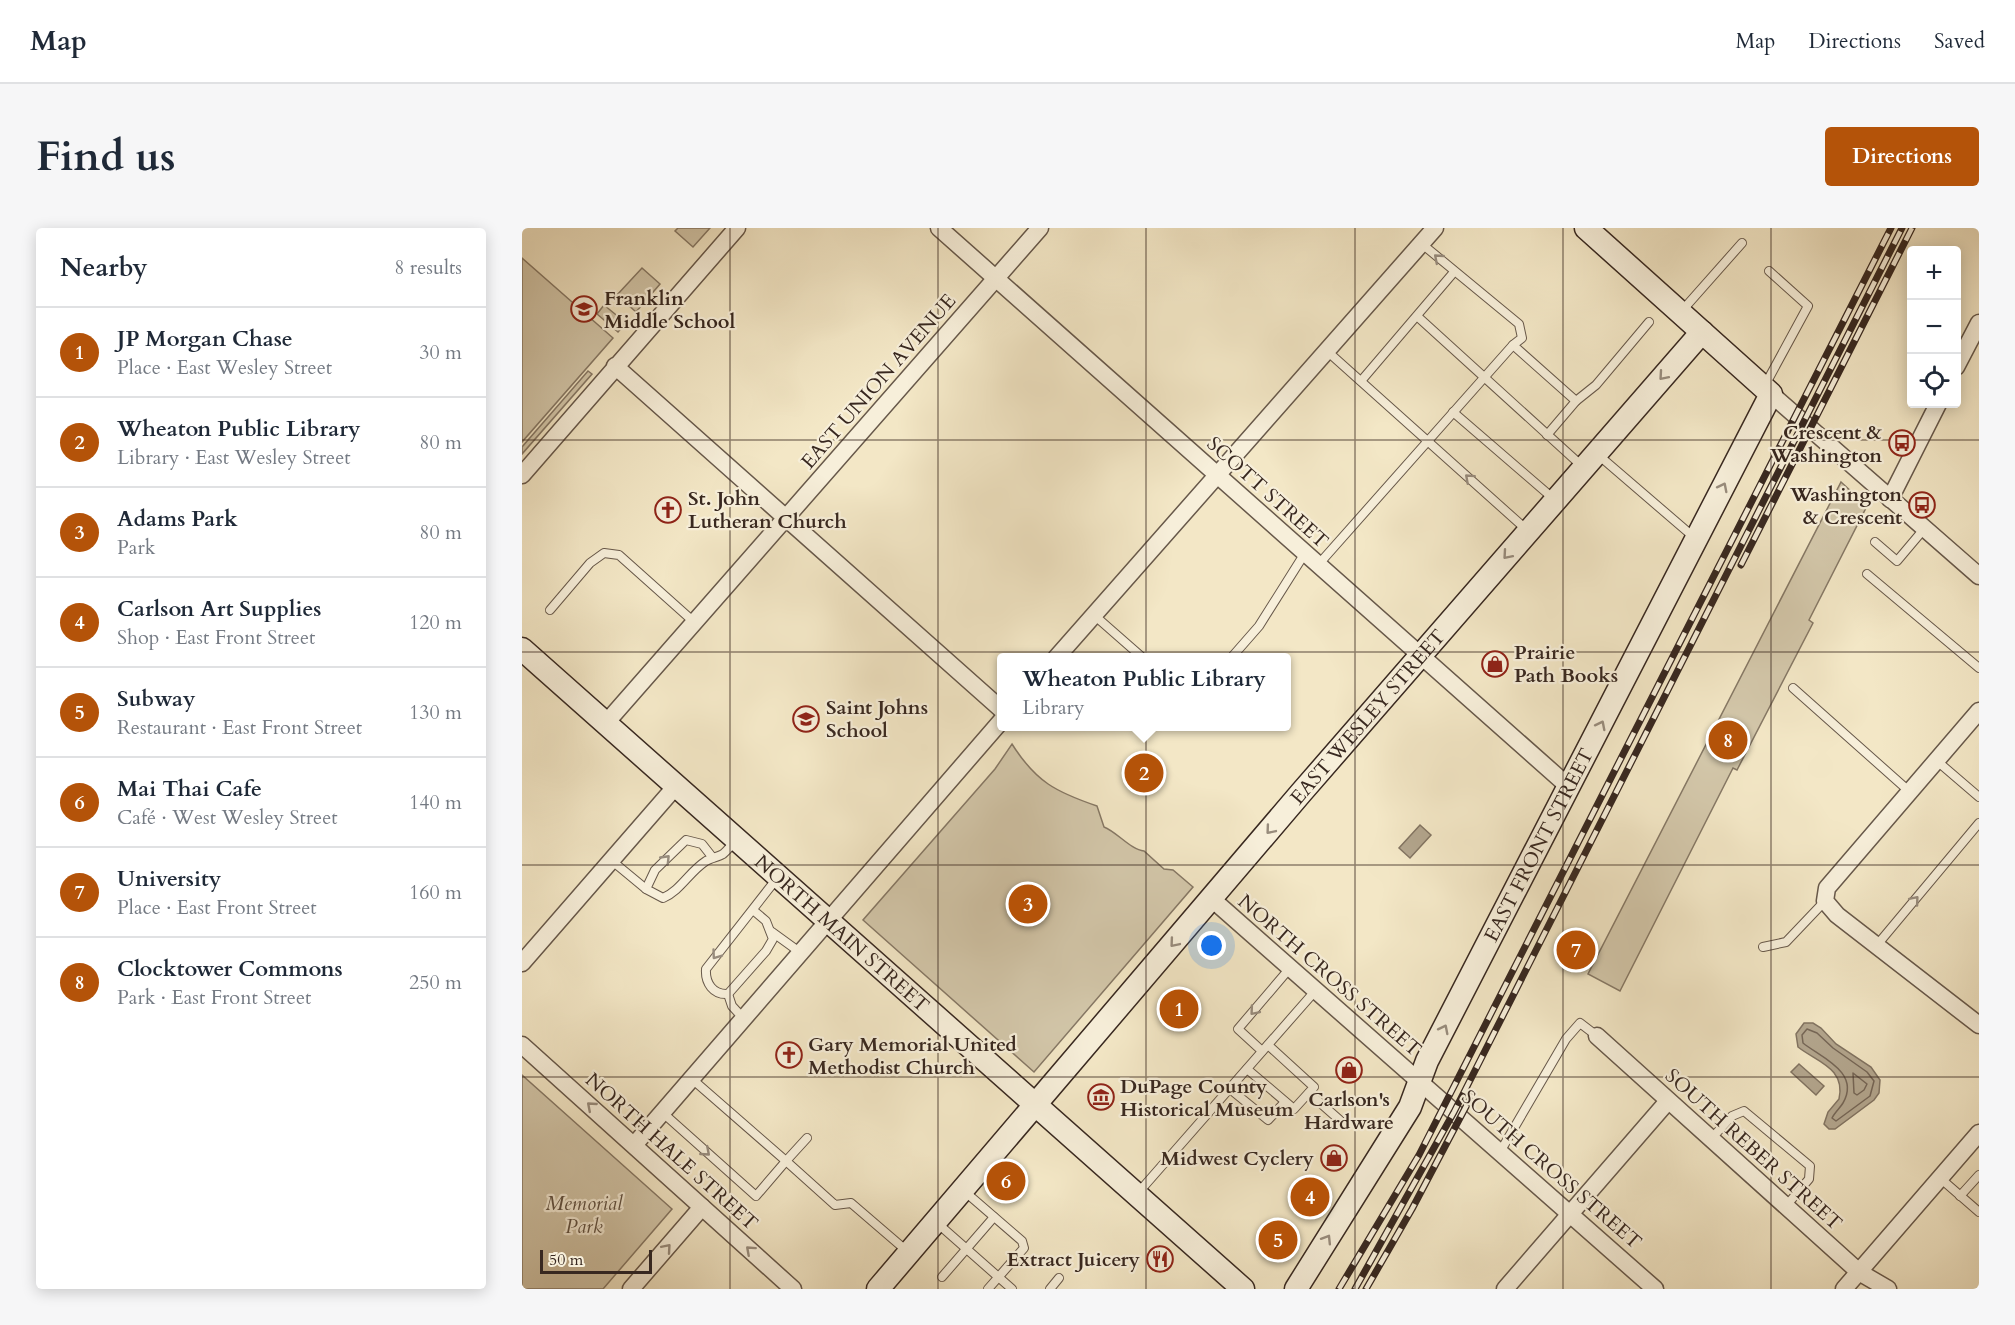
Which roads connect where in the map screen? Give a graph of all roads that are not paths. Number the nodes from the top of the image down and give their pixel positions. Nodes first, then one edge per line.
1 (736, 228) edge
2 (939, 228) edge
3 (1040, 228) edge
4 (1435, 228) edge
5 (1586, 228) edge
6 (1742, 243) dead end
7 (1422, 244) junction
8 (1769, 271) dead end
9 (1454, 272) junction
10 (996, 278) junction
11 (1680, 313) junction
12 (1418, 317) junction
13 (1649, 322) dead end
14 (1979, 322) edge
15 (1702, 332) junction
16 (1512, 345) junction
17 (1327, 351) junction
18 (1961, 358) edge
19 (615, 366) junction
20 (1484, 378) junction
21 (1361, 381) junction
22 (1767, 391) junction
23 (1576, 400) junction
24 (1936, 408) edge
25 (1453, 412) junction
26 (1547, 435) junction
27 (1428, 441) junction
28 (1590, 460) junction
29 (522, 475) edge
30 (1218, 475) junction
31 (1890, 499) junction
32 (1555, 500) junction
33 (786, 518) junction
34 (1924, 529) junction
35 (1528, 531) junction
36 (1697, 539) junction
37 (1875, 542) dead end
38 (1312, 559) junction
39 (1867, 574) dead end
40 (1979, 576) edge
41 (550, 610) dead end
42 (1094, 615) junction
43 (694, 622) junction
44 (522, 649) edge
45 (1060, 653) edge
46 (1138, 653) edge
47 (1235, 653) edge
48 (1420, 656) junction
49 (1979, 668) edge
50 (1793, 688) dead end
51 (997, 706) edge
52 (1979, 711) edge
53 (606, 723) junction
54 (997, 726) edge
55 (1936, 761) junction
56 (676, 786) junction
57 (1569, 787) junction
58 (1910, 792) junction
59 (1979, 797) edge
60 (1979, 824) edge
61 (737, 839) junction
62 (713, 858) junction
63 (611, 860) junction
64 (779, 877) junction
65 (646, 889) junction
66 (1212, 899) junction
67 (1825, 901) junction
68 (753, 910) junction
69 (829, 922) junction
70 (771, 932) junction
71 (1877, 945) junction
72 (1763, 947) dead end
73 (801, 953) junction
74 (522, 963) edge
75 (1290, 968) junction
76 (1316, 990) junction
77 (728, 994) junction
78 (744, 1019) junction
79 (1979, 1025) edge
80 (1597, 1036) joint
81 (522, 1045) edge
82 (1265, 1048) junction
83 (1247, 1069) junction
84 (692, 1079) junction
85 (1420, 1082) junction
86 (1230, 1089) junction
87 (1309, 1093) junction
88 (1668, 1101) junction
89 (1285, 1102) junction
90 (1036, 1105) junction
91 (663, 1113) junction
92 (1343, 1123) dead end
93 (1979, 1132) edge
94 (807, 1138) dead end
95 (1711, 1139) junction
96 (635, 1144) junction
97 (1500, 1152) junction
98 (786, 1161) junction
99 (1979, 1175) edge
100 (1940, 1178) junction
101 (963, 1190) junction
102 (1137, 1194) junction
103 (1960, 1196) junction
104 (1786, 1206) junction
105 (702, 1207) junction
106 (1979, 1212) edge
107 (1571, 1213) junction
108 (994, 1217) junction
109 (936, 1221) junction
110 (966, 1248) junction
111 (909, 1253) junction
112 (1860, 1272) junction
113 (942, 1276) dead end
114 (999, 1277) junction
115 (1059, 1278) dead end
116 (631, 1289) edge
117 (793, 1289) edge
118 (878, 1289) edge
119 (988, 1289) edge
120 (1012, 1289) edge
121 (1050, 1289) edge
122 (1243, 1289) edge
123 (1296, 1289) edge
124 (1505, 1289) edge
125 (1655, 1289) edge
126 (1844, 1289) edge
127 (1888, 1289) edge

1 - 19 street
2 - 10 street, SCOTT STREET
3 - 10 street, EAST UNION AVENUE
4 - 7 street
5 - 11 street
6 - 11 lane
9 -> 7 lane
7 - 17 street
8 - 22 lane
9 - 12 lane
9 - 16 lane
10 - 30 street, SCOTT STREET
10 - 33 street, EAST UNION AVENUE
11 - 15 street
12 - 20 lane
12 - 21 lane
13 - 23 lane
14 - 18 street
15 - 22 street
15 -> 28 street, EAST WESLEY STREET
16 - 20 lane
16 - 23 lane
17 - 21 lane
17 - 30 street
19 - 29 street
19 - 33 street
20 - 25 lane
20 - 26 lane
21 - 27 lane
22 - 31 street
36 -> 22 street, EAST FRONT STREET
23 - 26 lane
24 - 31 street
25 - 27 lane
25 - 32 lane
26 - 28 lane
35 -> 27 lane
27 - 38 lane
28 - 32 street, EAST WESLEY STREET
28 - 36 lane
30 - 38 street, SCOTT STREET
30 - 42 street
31 - 34 street
32 - 35 street, EAST WESLEY STREET
33 - 43 street, EAST UNION AVENUE
33 - 51 street
34 - 37 lane
34 - 40 street
35 -> 48 street, EAST WESLEY STREET
57 -> 36 street, EAST FRONT STREET
38 - 47 lane
38 - 48 street, SCOTT STREET
39 - 49 lane
41 - 43 lane
42 - 45 street
42 - 46 lane
43 - 53 street, EAST UNION AVENUE
44 - 53 street, NORTH MAIN STREET
48 - 57 street, SCOTT STREET
48 -> 66 street, EAST WESLEY STREET
50 - 58 lane
52 - 55 street
53 - 56 street, NORTH MAIN STREET
54 - 69 street
55 - 58 street
55 - 59 lane
56 - 61 street, NORTH MAIN STREET
56 - 63 street
85 -> 57 street, EAST FRONT STREET
58 - 67 street
71 -> 60 lane
61 - 62 lane
61 - 64 street, NORTH MAIN STREET
62 - 65 lane
65 -> 62 lane
63 - 65 lane
63 - 74 street
64 - 68 lane
64 - 69 street, NORTH MAIN STREET
66 - 75 street, NORTH CROSS STREET
66 -> 90 street, EAST WESLEY STREET
67 - 71 street
67 - 72 lane
68 - 70 lane
68 -> 77 lane
69 - 73 street
69 - 90 street, NORTH MAIN STREET
70 - 73 lane
70 - 77 lane
71 - 79 street
73 - 78 street
75 - 76 street, NORTH CROSS STREET
75 -> 82 lane
76 - 82 lane
76 - 85 street, NORTH CROSS STREET
77 - 78 lane
78 - 84 street
80 - 88 street, SOUTH REBER STREET
80 - 97 lane
96 -> 81 street, NORTH HALE STREET
82 - 83 lane
82 - 87 lane
83 - 86 lane
83 - 89 lane
84 - 91 street
84 - 98 lane
85 - 97 street, SOUTH CROSS STREET
123 -> 85 street, EAST FRONT STREET
86 - 89 lane
86 - 102 lane
87 - 89 lane
87 - 92 lane
88 - 95 street, SOUTH REBER STREET
88 - 107 street
90 - 101 street, EAST WESLEY STREET
90 - 102 street, NORTH MAIN STREET
91 - 96 street
91 -> 98 lane
93 - 100 street
94 - 98 lane
95 - 104 street, SOUTH REBER STREET
95 - 104 lane
96 - 105 street, NORTH HALE STREET
97 - 107 street, SOUTH CROSS STREET
98 - 111 lane
99 - 103 lane
100 - 103 lane
100 - 112 street
101 - 108 lane
101 - 109 street, EAST WESLEY STREET
102 - 122 street, NORTH MAIN STREET
103 - 106 lane
104 - 112 street, SOUTH REBER STREET
116 -> 105 street
117 -> 105 street, NORTH HALE STREET
107 - 124 street
107 - 125 street, SOUTH CROSS STREET
108 - 110 lane
108 - 114 lane
109 - 110 lane
109 - 111 street, EAST WESLEY STREET
110 - 113 lane
110 - 114 lane
111 - 118 street, EAST WESLEY STREET
112 - 126 street
112 - 127 street, SOUTH REBER STREET
114 - 119 lane
114 - 120 lane
115 - 121 lane

